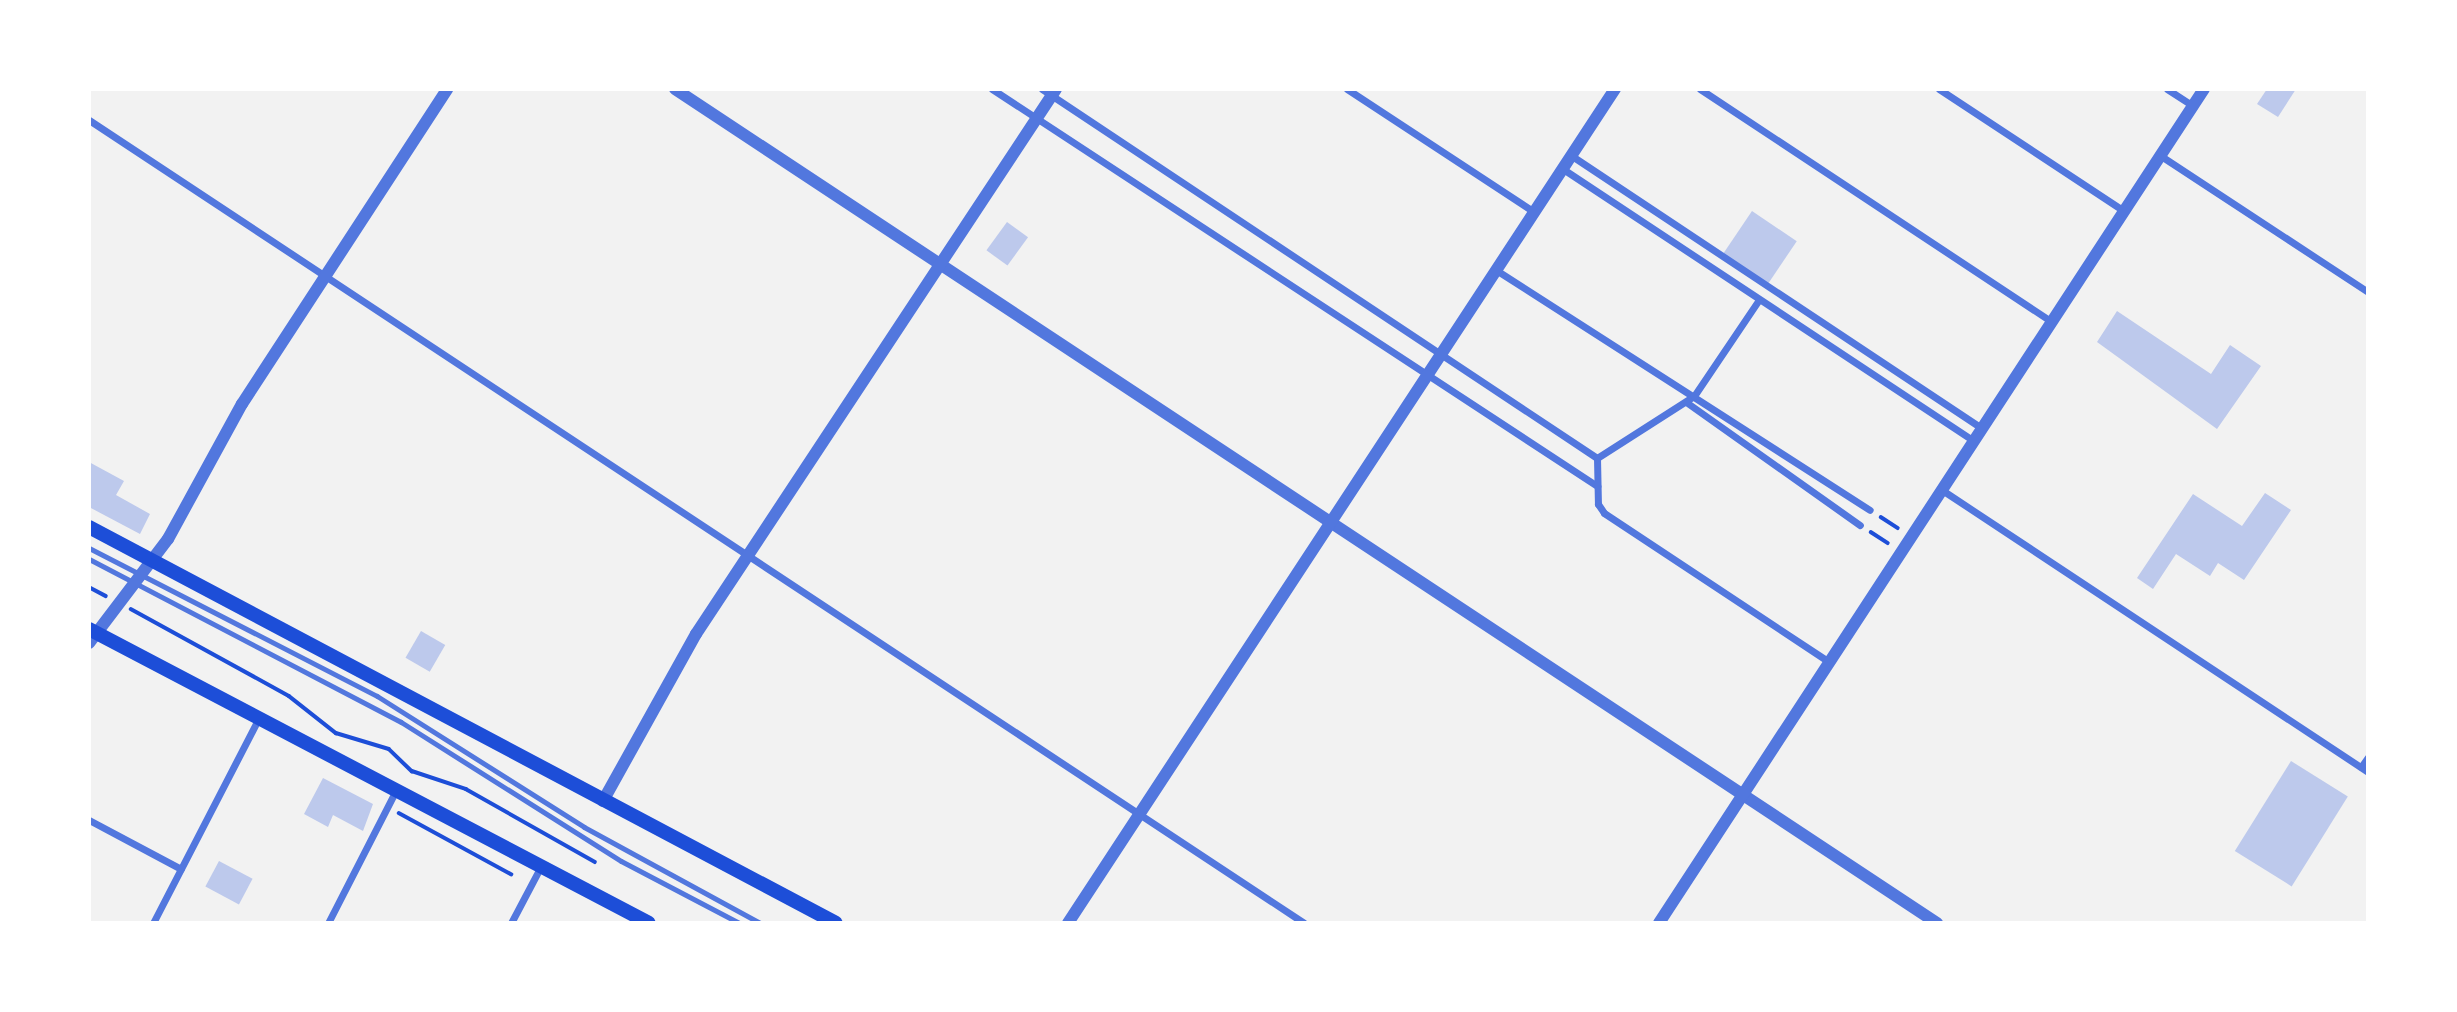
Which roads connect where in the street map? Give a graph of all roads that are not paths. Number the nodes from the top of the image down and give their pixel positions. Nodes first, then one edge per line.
1 (447, 89) edge
2 (675, 89) edge
3 (992, 89) edge
4 (1347, 89) edge
5 (1615, 89) edge
6 (1700, 89) edge
7 (1938, 89) edge
8 (2167, 89) edge
9 (2204, 89) edge
10 (1050, 91) edge
11 (2193, 106) junction
12 (1037, 119) junction
13 (89, 120) edge
14 (1572, 156) junction
15 (2161, 156) junction
16 (1563, 169) junction
17 (2124, 211) junction
18 (1534, 212) junction
19 (941, 264) junction
20 (1496, 270) junction
21 (325, 275) junction
22 (2368, 292) edge
23 (1758, 301) junction
24 (2052, 322) junction
25 (1440, 355) junction
26 (1427, 375) junction
27 (1694, 396) junction
28 (1686, 402) junction
29 (1983, 428) junction
30 (1974, 441) junction
31 (1597, 458) junction
32 (1597, 486) junction
33 (1942, 491) junction
34 (1870, 510) road end
35 (1330, 521) junction
36 (1860, 525) road end
37 (89, 527) edge
38 (89, 548) edge
39 (750, 554) junction
40 (89, 559) edge
41 (153, 561) junction
42 (137, 581) junction
43 (91, 634) edge
44 (1829, 662) junction
45 (259, 718) junction
46 (2368, 757) edge
47 (2364, 769) edge
48 (396, 790) junction
49 (1743, 794) junction
50 (603, 801) junction
51 (1138, 813) junction
52 (89, 820) edge
53 (542, 866) junction
54 (181, 869) junction
55 (153, 923) edge
56 (328, 923) edge
57 (511, 923) edge
58 (649, 923) edge
59 (739, 923) edge
60 (760, 923) edge
61 (836, 923) edge
62 (1068, 923) edge
63 (1304, 923) edge
64 (1659, 923) edge
65 (1937, 923) edge

1 - 21 street
2 - 19 street
3 - 12 street
4 - 18 street
5 - 14 street
6 - 24 street
7 - 17 street
8 - 11 street
9 - 11 street
10 - 12 street
10 - 25 street
11 - 15 street
12 - 19 street
12 - 26 street
13 - 21 street
14 - 16 street
14 - 29 street
15 - 17 street
15 - 22 street
16 - 18 street
16 - 23 street
17 - 24 street
18 - 20 street
19 - 35 street
19 - 39 street
20 - 25 street
20 - 27 street
21 - 39 street
21 - 41 street
23 - 27 street
23 - 30 street
24 - 29 street
25 - 26 street
25 - 31 street
26 - 32 street
26 - 35 street
27 - 28 street
27 - 34 street
28 - 31 street
28 - 36 street
29 - 30 street
30 - 33 street
31 - 32 street
32 - 44 street
33 - 44 street
33 - 47 street
35 - 49 street
35 - 51 street
37 - 41 main road
38 - 42 lane
39 - 50 street
39 - 51 street
40 - 42 lane
41 - 42 street
41 - 50 main road
42 - 43 street
42 - 59 lane
42 - 60 lane
43 - 45 main road
44 - 49 street
45 - 48 main road
45 - 54 street
46 - 47 street
48 - 53 main road
48 - 56 street
49 - 64 street
49 - 65 street
50 - 61 main road
51 - 62 street
51 - 63 street
52 - 54 street
53 - 57 street
53 - 58 main road
54 - 55 street

